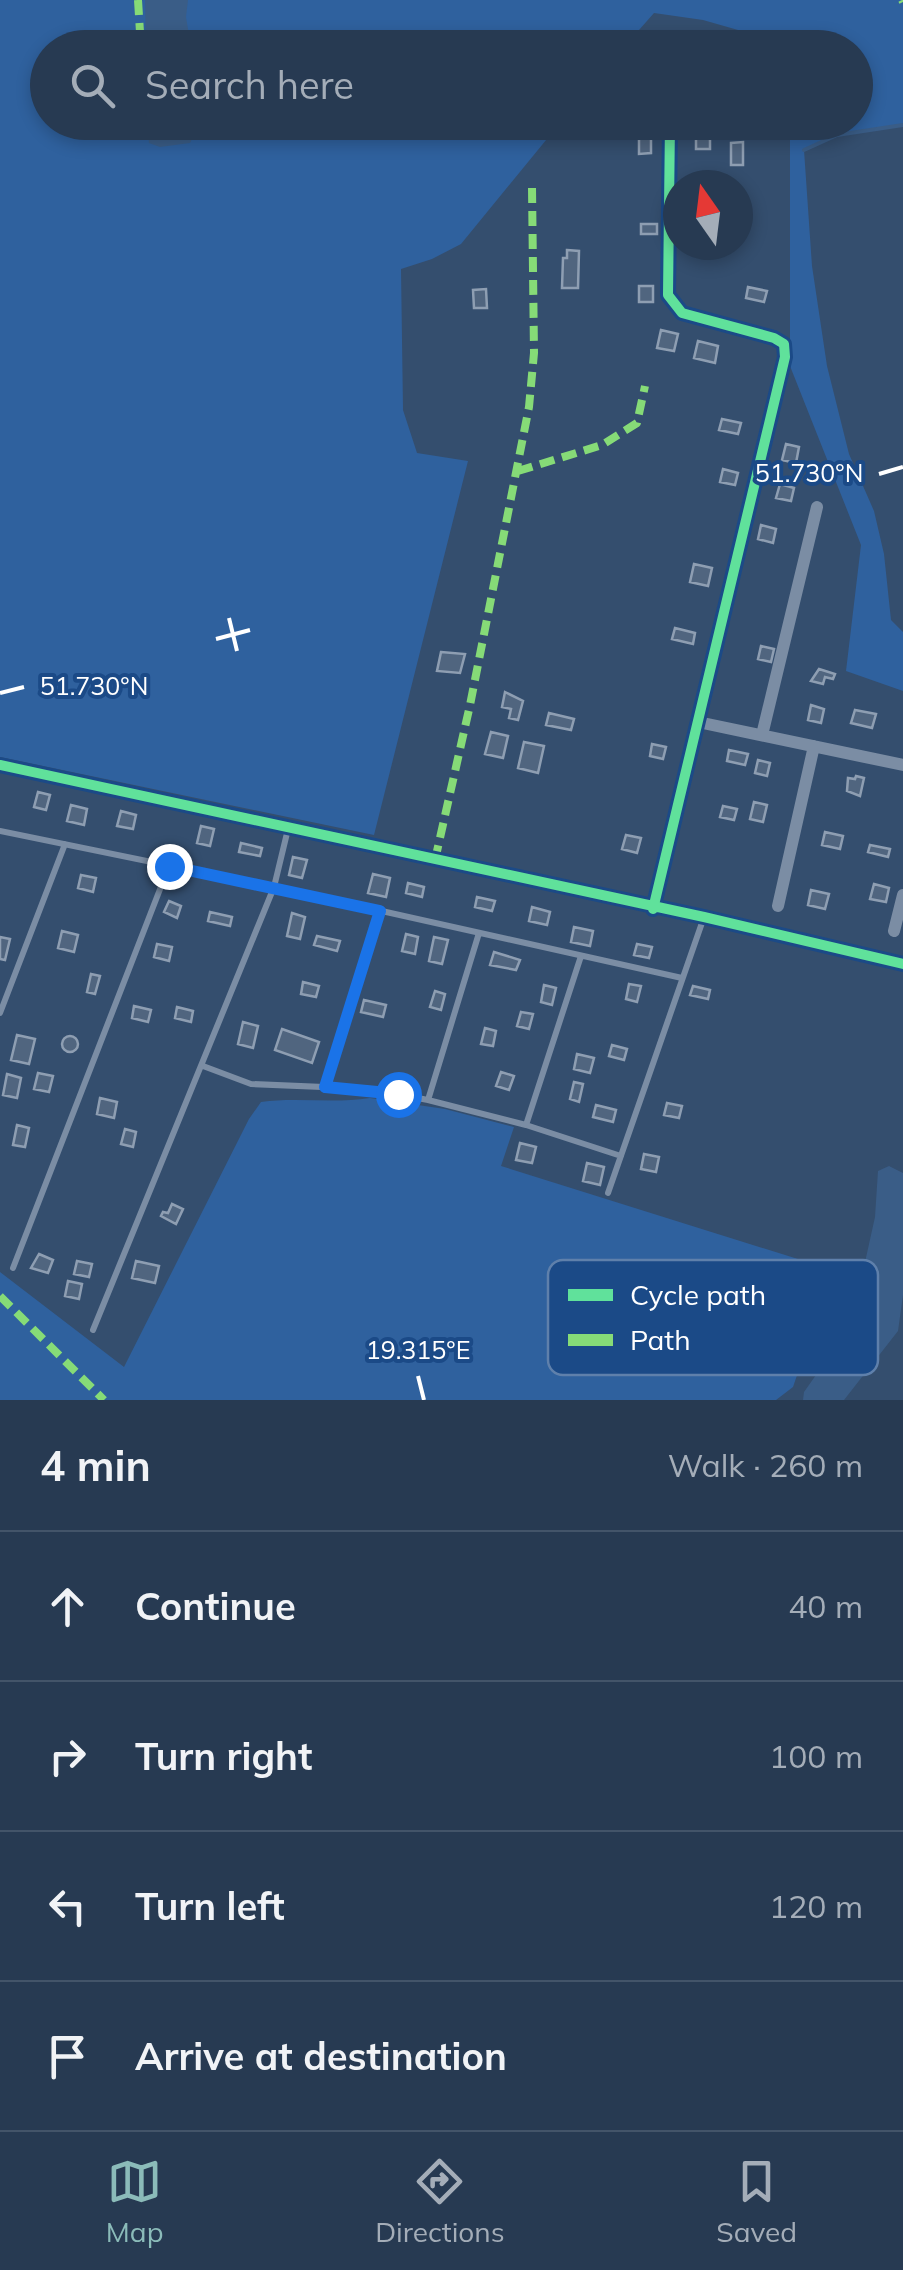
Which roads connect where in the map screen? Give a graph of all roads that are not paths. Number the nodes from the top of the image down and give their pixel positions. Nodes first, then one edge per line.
1 (670, 140) edge
2 (817, 507) dead end
3 (698, 722) junction
4 (762, 735) junction
5 (814, 746) junction
6 (0, 765) edge
7 (903, 765) edge
8 (288, 829) junction
9 (0, 831) edge
10 (64, 844) junction
11 (169, 866) junction
12 (274, 887) junction
13 (903, 895) edge
14 (778, 906) dead end
15 (653, 909) junction
16 (380, 911) junction
17 (704, 917) junction
18 (894, 931) dead end
19 (479, 933) junction
20 (580, 956) junction
21 (903, 964) edge
22 (682, 978) junction
23 (0, 1014) edge
24 (203, 1066) junction
25 (325, 1087) junction
26 (428, 1100) junction
27 (526, 1126) junction
28 (621, 1156) junction
29 (608, 1192) dead end
30 (14, 1268) dead end
31 (93, 1330) dead end

1 - 3 street
2 - 4 street
3 - 4 street
3 - 15 street
4 - 5 street
5 - 7 street
5 - 14 street
6 - 8 street
8 - 12 lane
8 - 15 street
9 - 10 lane
10 - 11 lane
10 - 23 lane
11 - 12 lane
11 - 30 lane
12 - 16 lane
12 - 24 lane
13 - 18 street
15 - 17 street
16 - 19 lane
16 - 25 lane
17 - 21 street
17 - 22 lane
19 - 20 lane
19 - 26 lane
20 - 22 lane
20 - 27 lane
22 - 28 lane
24 - 25 lane
24 - 31 lane
25 - 26 lane
26 - 27 lane
27 - 28 lane
28 - 29 lane

